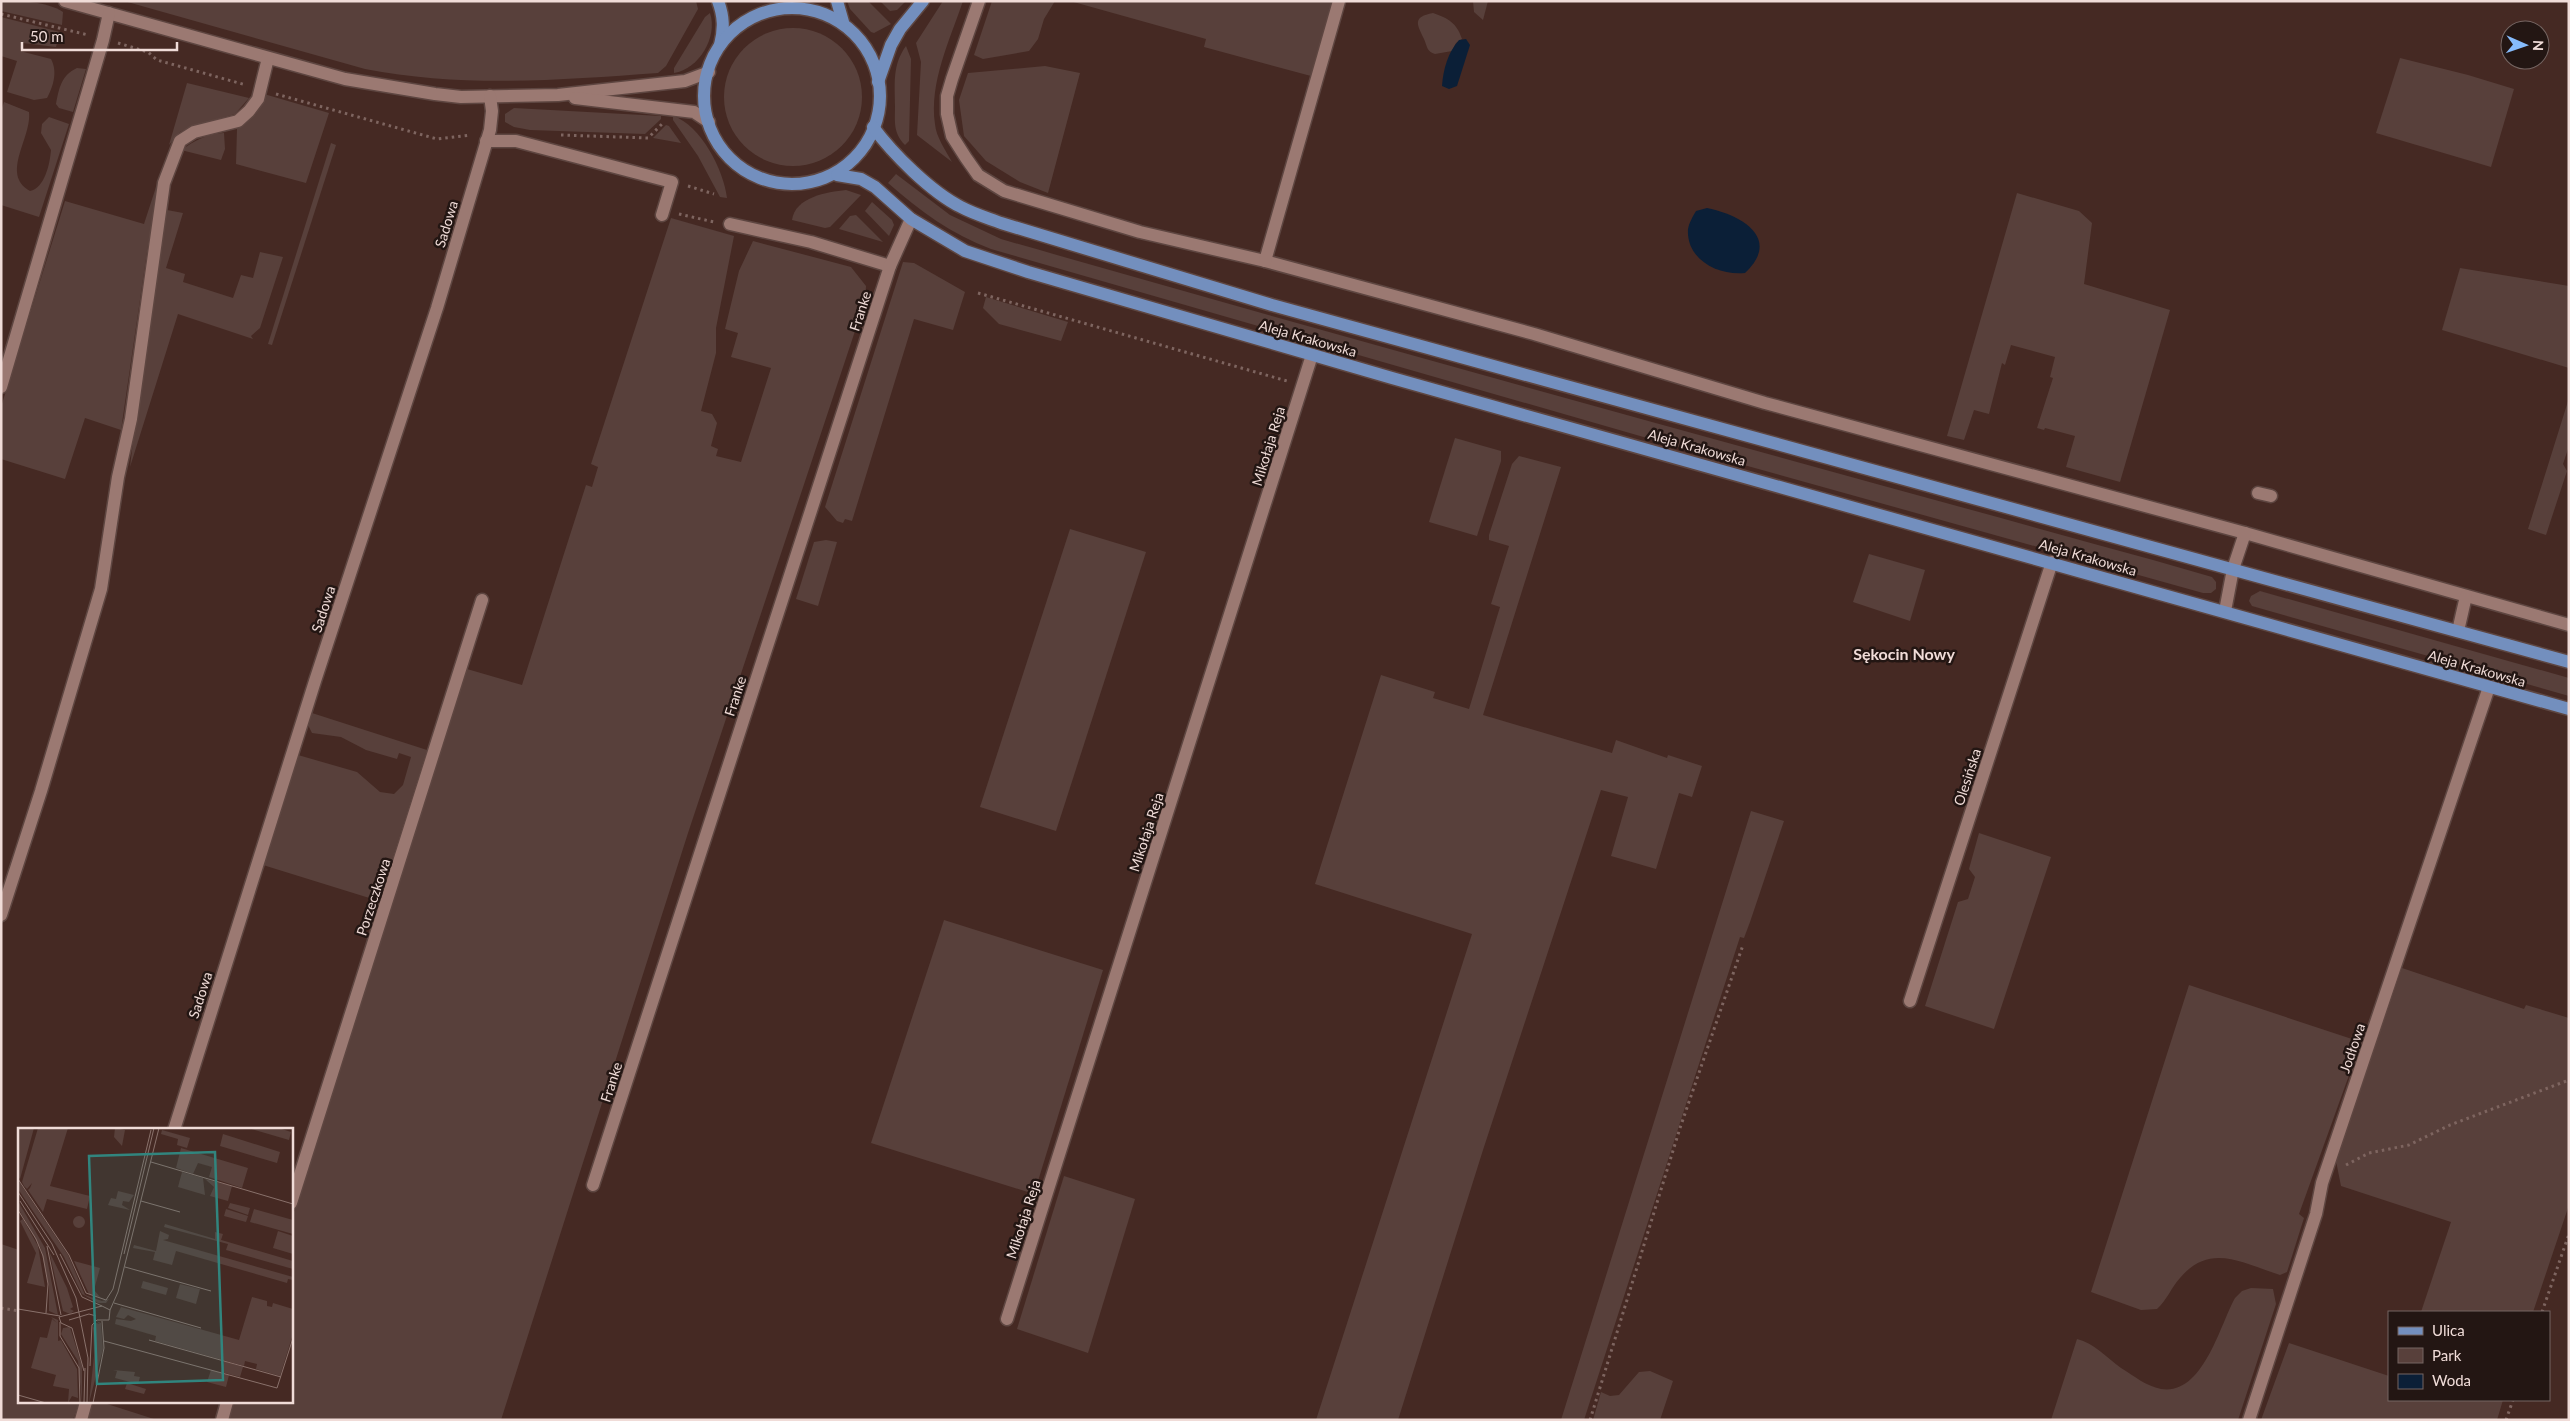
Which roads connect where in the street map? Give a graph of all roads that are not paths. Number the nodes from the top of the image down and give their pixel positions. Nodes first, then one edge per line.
1 (65, 1) edge
2 (718, 1) edge
3 (837, 1) edge
4 (923, 1) edge
5 (978, 1) edge
6 (1339, 1) edge
7 (774, 6) edge
8 (109, 13) junction
9 (843, 22) junction
10 (720, 45) junction
11 (268, 58) junction
12 (709, 72) junction
13 (878, 82) junction
14 (558, 95) junction
15 (490, 96) junction
16 (709, 122) junction
17 (873, 127) junction
18 (483, 136) junction
19 (837, 175) junction
20 (663, 212) road end
21 (911, 219) junction
22 (730, 224) road end
23 (1264, 262) junction
24 (890, 266) junction
25 (1312, 355) junction
26 (1, 387) edge
27 (2258, 493) dead end
28 (2271, 496) dead end
29 (2245, 533) junction
30 (2052, 562) junction
31 (2233, 569) junction
32 (2466, 596) junction
33 (482, 600) dead end
34 (2224, 612) junction
35 (2569, 625) edge
36 (2458, 631) junction
37 (2569, 662) edge
38 (2489, 687) junction
39 (2569, 709) edge
40 (1, 915) edge
41 (1910, 1001) dead end
42 (175, 1128) edge
43 (593, 1185) dead end
44 (292, 1200) edge
45 (1007, 1319) dead end
46 (85, 1404) edge
47 (226, 1404) edge
48 (80, 1420) edge
49 (222, 1420) edge
50 (2249, 1420) edge

1 - 8 street
2 - 10 main road
3 - 9 main road
4 - 13 main road
5 - 23 street
6 - 23 street
7 - 9 main road
7 - 10 main road
8 - 11 street
8 - 26 street
9 - 13 main road
10 - 12 main road
11 - 15 street
11 - 40 street
12 - 14 street
12 - 16 main road
13 - 17 main road
14 - 15 street
14 - 16 street
15 - 18 street, Sadowa
16 - 19 main road
17 - 19 main road
17 - 31 main road, Aleja Krakowska
18 - 20 street
18 - 42 street, Sadowa
19 - 21 main road, Aleja Krakowska
21 - 24 street, Franke
21 - 25 main road, Aleja Krakowska
22 - 24 street
23 - 29 street
24 - 43 street, Franke
25 - 30 main road, Aleja Krakowska
25 - 45 street, Mikołaja Reja
27 - 28 street
29 - 31 street
29 - 32 street
30 - 34 main road, Aleja Krakowska
30 - 41 street, Olesińska
31 - 34 street
31 - 36 main road, Aleja Krakowska
32 - 35 street
32 - 36 street
33 - 44 street, Porzeczkowa
34 - 38 main road, Aleja Krakowska
36 - 37 main road, Aleja Krakowska
38 - 39 main road, Aleja Krakowska
38 - 50 street, Jodłowa
46 - 48 street
47 - 49 street

